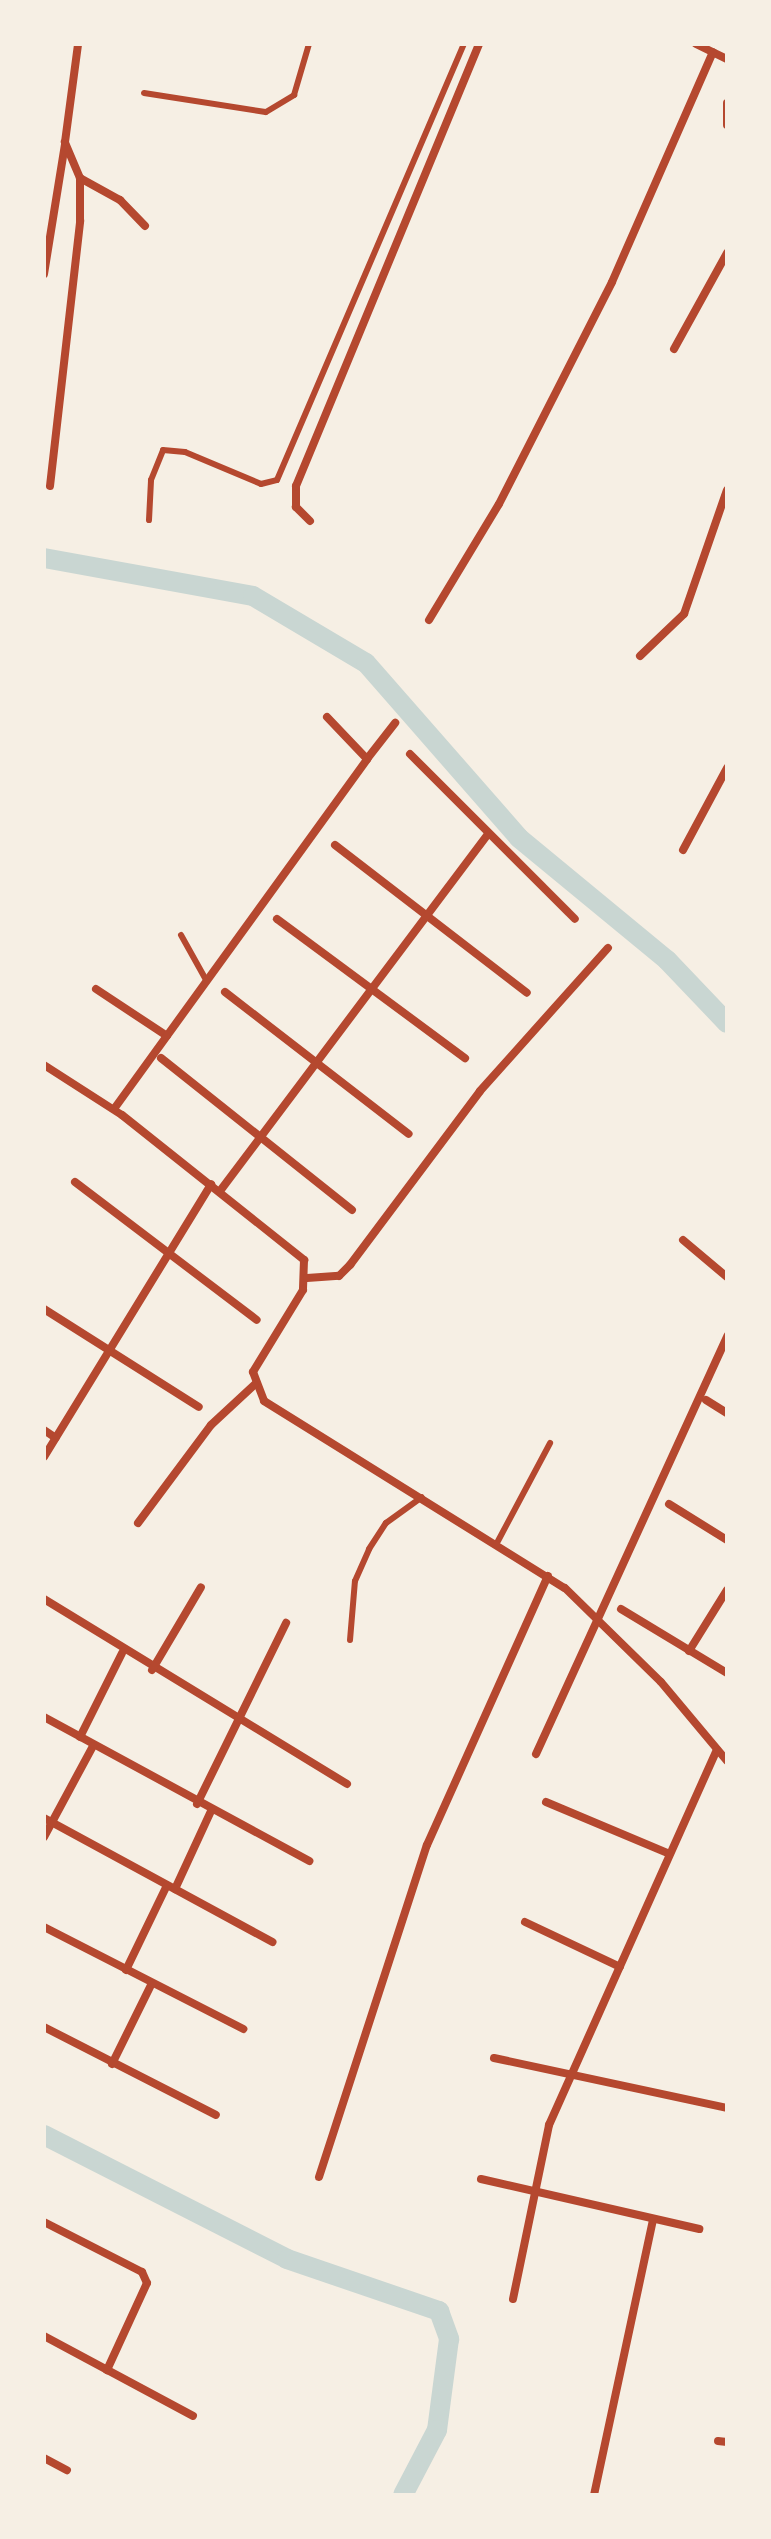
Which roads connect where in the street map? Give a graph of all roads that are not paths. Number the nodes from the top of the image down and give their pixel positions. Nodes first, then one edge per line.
1 (78, 44) edge
2 (309, 44) edge
3 (464, 44) edge
4 (479, 44) edge
5 (696, 44) edge
6 (713, 52) junction
7 (727, 59) edge
8 (144, 93) dead end
9 (727, 103) edge
10 (727, 125) edge
11 (65, 142) junction
12 (80, 178) junction
13 (145, 226) dead end
14 (727, 253) edge
15 (44, 274) edge
16 (674, 349) dead end
17 (50, 486) dead end
18 (727, 490) edge
19 (149, 520) dead end
20 (310, 521) dead end
21 (429, 620) dead end
22 (640, 656) dead end
23 (327, 717) dead end
24 (395, 723) dead end
25 (410, 754) dead end
26 (367, 759) junction
27 (727, 768) edge
28 (487, 835) junction
29 (335, 845) dead end
30 (683, 850) dead end
31 (425, 914) junction
32 (277, 919) dead end
33 (575, 919) dead end
34 (181, 935) dead end
35 (608, 948) dead end
36 (206, 980) junction
37 (371, 984) junction
38 (96, 989) dead end
39 (225, 992) dead end
40 (527, 993) dead end
41 (167, 1036) junction
42 (161, 1058) dead end
43 (465, 1058) dead end
44 (313, 1060) junction
45 (44, 1065) edge
46 (114, 1109) junction
47 (409, 1134) dead end
48 (258, 1135) junction
49 (75, 1182) dead end
50 (211, 1184) junction
51 (220, 1191) junction
52 (352, 1210) dead end
53 (683, 1240) dead end
54 (170, 1251) junction
55 (727, 1277) edge
56 (307, 1278) junction
57 (44, 1309) edge
58 (257, 1320) dead end
59 (727, 1336) edge
60 (106, 1346) junction
61 (254, 1385) junction
62 (706, 1400) dead end
63 (199, 1407) dead end
64 (727, 1413) edge
65 (44, 1430) edge
66 (56, 1438) junction
67 (550, 1443) dead end
68 (44, 1457) edge
69 (422, 1497) junction
70 (669, 1504) dead end
71 (138, 1523) dead end
72 (727, 1540) edge
73 (498, 1541) junction
74 (548, 1576) junction
75 (201, 1587) dead end
76 (727, 1590) edge
77 (44, 1599) edge
78 (621, 1609) dead end
79 (598, 1616) junction
80 (286, 1623) dead end
81 (350, 1640) dead end
82 (689, 1651) junction
83 (122, 1653) junction
84 (152, 1670) junction
85 (727, 1673) edge
86 (44, 1717) edge
87 (237, 1722) junction
88 (80, 1737) junction
89 (93, 1746) junction
90 (717, 1750) junction
91 (536, 1754) dead end
92 (727, 1761) edge
93 (347, 1784) dead end
94 (546, 1802) dead end
95 (197, 1804) junction
96 (211, 1811) junction
97 (48, 1820) edge
98 (44, 1837) edge
99 (670, 1854) junction
100 (309, 1861) dead end
101 (171, 1887) junction
102 (525, 1922) dead end
103 (44, 1927) edge
104 (272, 1942) dead end
105 (620, 1967) junction
106 (126, 1970) junction
107 (152, 1983) junction
108 (44, 2027) edge
109 (243, 2029) dead end
110 (494, 2058) dead end
111 (112, 2064) junction
112 (572, 2074) junction
113 (727, 2108) edge
114 (216, 2115) dead end
115 (319, 2177) dead end
116 (481, 2179) dead end
117 (535, 2192) junction
118 (653, 2219) junction
119 (44, 2222) edge
120 (699, 2229) dead end
121 (513, 2299) dead end
122 (44, 2336) edge
123 (107, 2370) junction
124 (193, 2416) dead end
125 (44, 2458) edge
126 (67, 2470) dead end
127 (594, 2495) edge

1 - 11 street
2 - 8 lane
3 - 19 lane
4 - 20 street
5 - 6 street
6 - 7 street
6 - 21 street
9 - 10 street
11 - 12 street
11 - 15 street
12 - 13 street
12 - 17 street
14 - 16 street
18 - 22 street
23 - 26 street
24 - 26 street
25 - 28 street
26 - 36 street
27 - 30 street
28 - 31 street
28 - 33 street
29 - 31 street
31 - 37 street
31 - 40 street
32 - 37 street
34 - 36 lane
35 - 56 street
36 - 41 street
37 - 43 street
37 - 44 street
38 - 41 street
39 - 44 street
41 - 46 street
42 - 48 street
44 - 47 street
44 - 48 street
45 - 46 street
46 - 50 street
48 - 51 street
48 - 52 street
49 - 54 street
50 - 51 street
50 - 54 street
51 - 56 street
53 - 55 street
54 - 58 street
54 - 60 street
56 - 61 street
57 - 60 street
59 - 79 street
60 - 63 street
60 - 66 street
61 - 69 street
61 - 71 street
62 - 64 street
65 - 66 street
66 - 68 street
67 - 73 lane
69 - 73 street
69 - 81 lane
70 - 72 street
73 - 74 street
74 - 79 street
74 - 115 street
75 - 84 street
76 - 82 street
77 - 83 street
78 - 82 street
79 - 90 street
79 - 91 street
80 - 87 street
82 - 85 street
83 - 84 street
83 - 88 street
84 - 87 street
86 - 88 street
87 - 93 street
87 - 95 street
88 - 89 street
89 - 95 street
89 - 97 street
90 - 92 street
90 - 99 street
94 - 99 street
95 - 96 street
96 - 100 street
96 - 101 street
97 - 98 street
97 - 101 street
99 - 105 street
101 - 104 street
101 - 106 street
102 - 105 street
103 - 106 street
105 - 112 street
106 - 107 street
107 - 109 street
107 - 111 street
108 - 111 street
110 - 112 street
111 - 114 street
112 - 113 street
112 - 117 street
116 - 117 street
117 - 118 street
117 - 121 street
118 - 120 street
118 - 127 street
119 - 123 street
122 - 123 street
123 - 124 street
125 - 126 street

